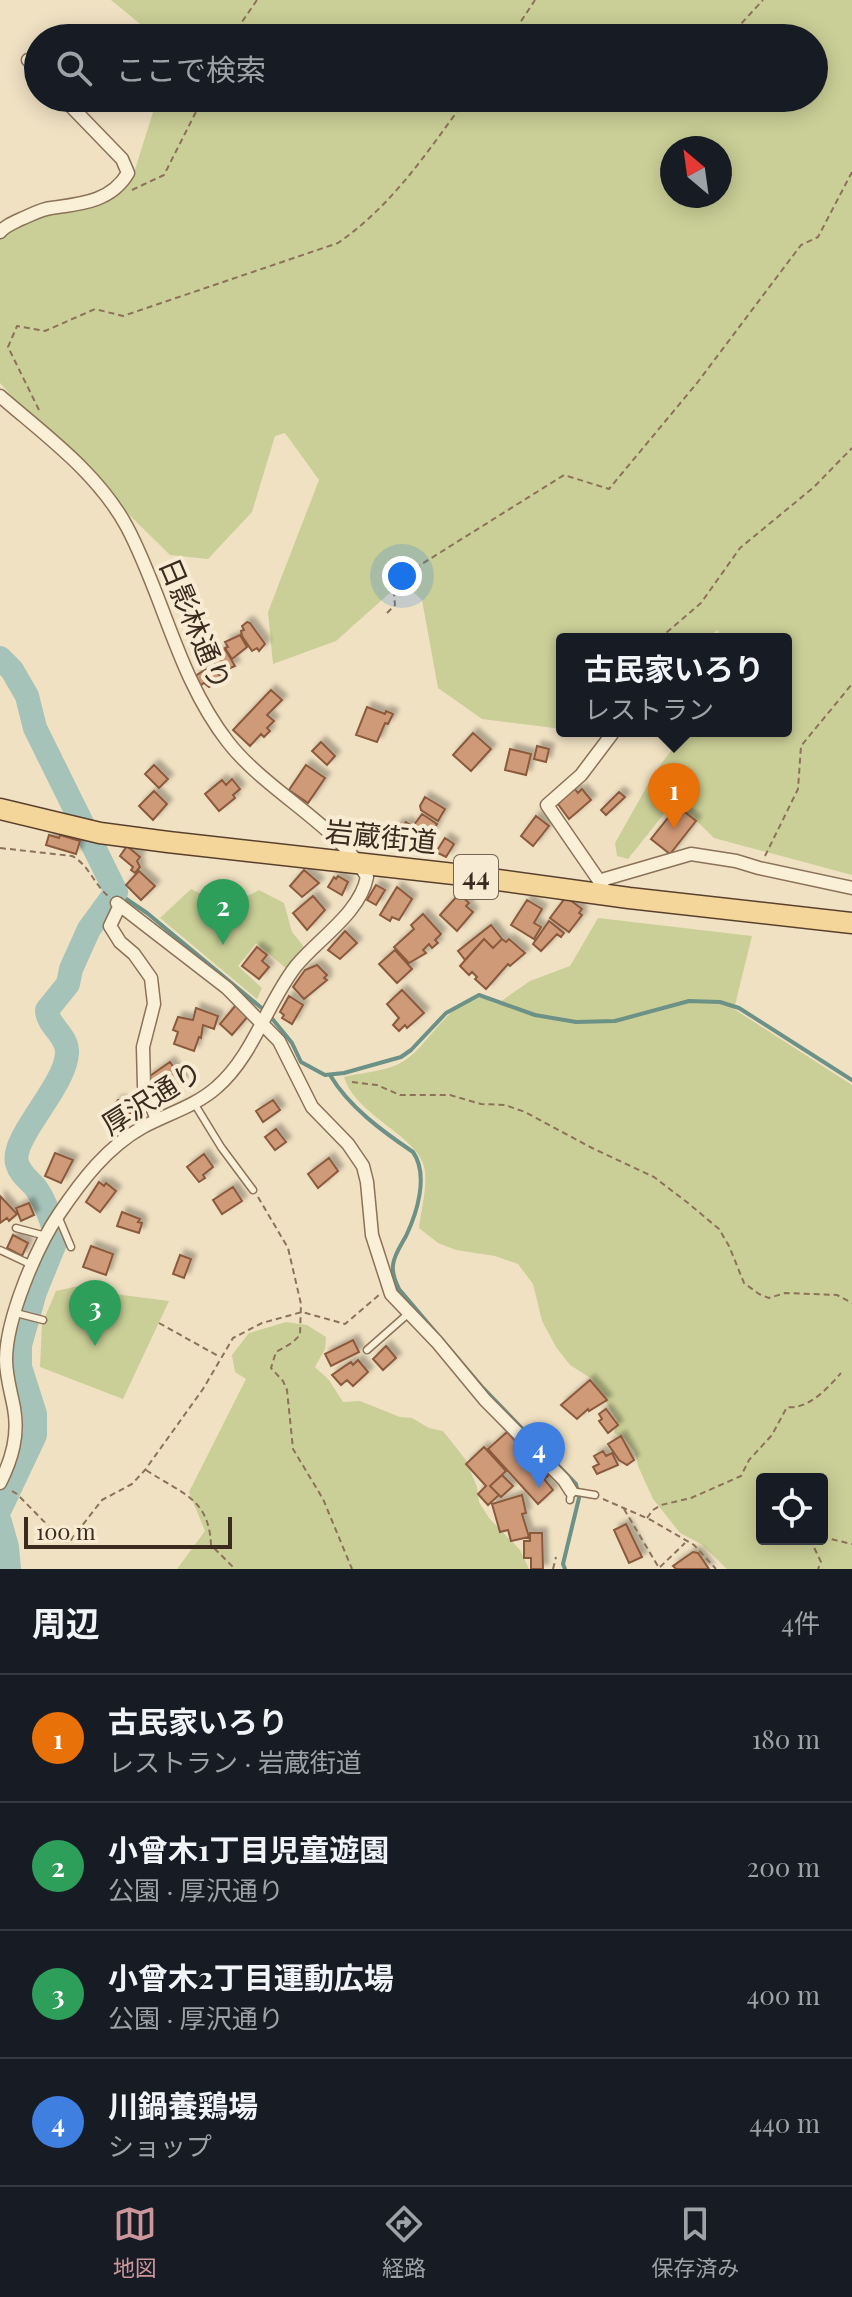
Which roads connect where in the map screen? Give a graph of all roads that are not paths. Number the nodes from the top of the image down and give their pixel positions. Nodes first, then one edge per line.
1 (77, 112) edge
2 (0, 232) edge
3 (0, 396) edge
4 (610, 737) edge
5 (0, 809) edge
6 (356, 863) junction
7 (597, 888) junction
8 (852, 888) edge
9 (852, 923) edge
10 (265, 1018) junction
11 (194, 1103) junction
12 (157, 1120) junction
13 (253, 1190) road end
14 (58, 1216) junction
15 (16, 1228) dead end
16 (46, 1236) junction
17 (71, 1247) dead end
18 (0, 1250) edge
19 (32, 1265) junction
20 (409, 1313) junction
21 (19, 1314) junction
22 (43, 1320) dead end
23 (367, 1350) dead end
24 (0, 1483) edge
25 (575, 1494) joint
26 (595, 1495) road end

1 - 2 street
3 - 6 street, 日影林通り
4 - 7 street
5 - 6 main road, 岩蔵街道 / 44
6 - 7 main road, 岩蔵街道 / 44
6 - 10 street, 厚沢通り
7 - 8 street
7 - 9 main road, 岩蔵街道 / 44
10 - 11 street, 厚沢通り
10 - 12 street
10 - 20 street
11 - 12 street, 厚沢通り
11 - 13 lane
12 - 14 street, 厚沢通り
14 - 16 street, 厚沢通り
14 - 17 lane
15 - 16 lane
16 - 19 street, 厚沢通り
18 - 19 lane
19 - 21 street, 厚沢通り
20 - 23 lane
20 - 25 street
21 - 22 lane
21 - 24 street, 厚沢通り
25 - 26 lane

